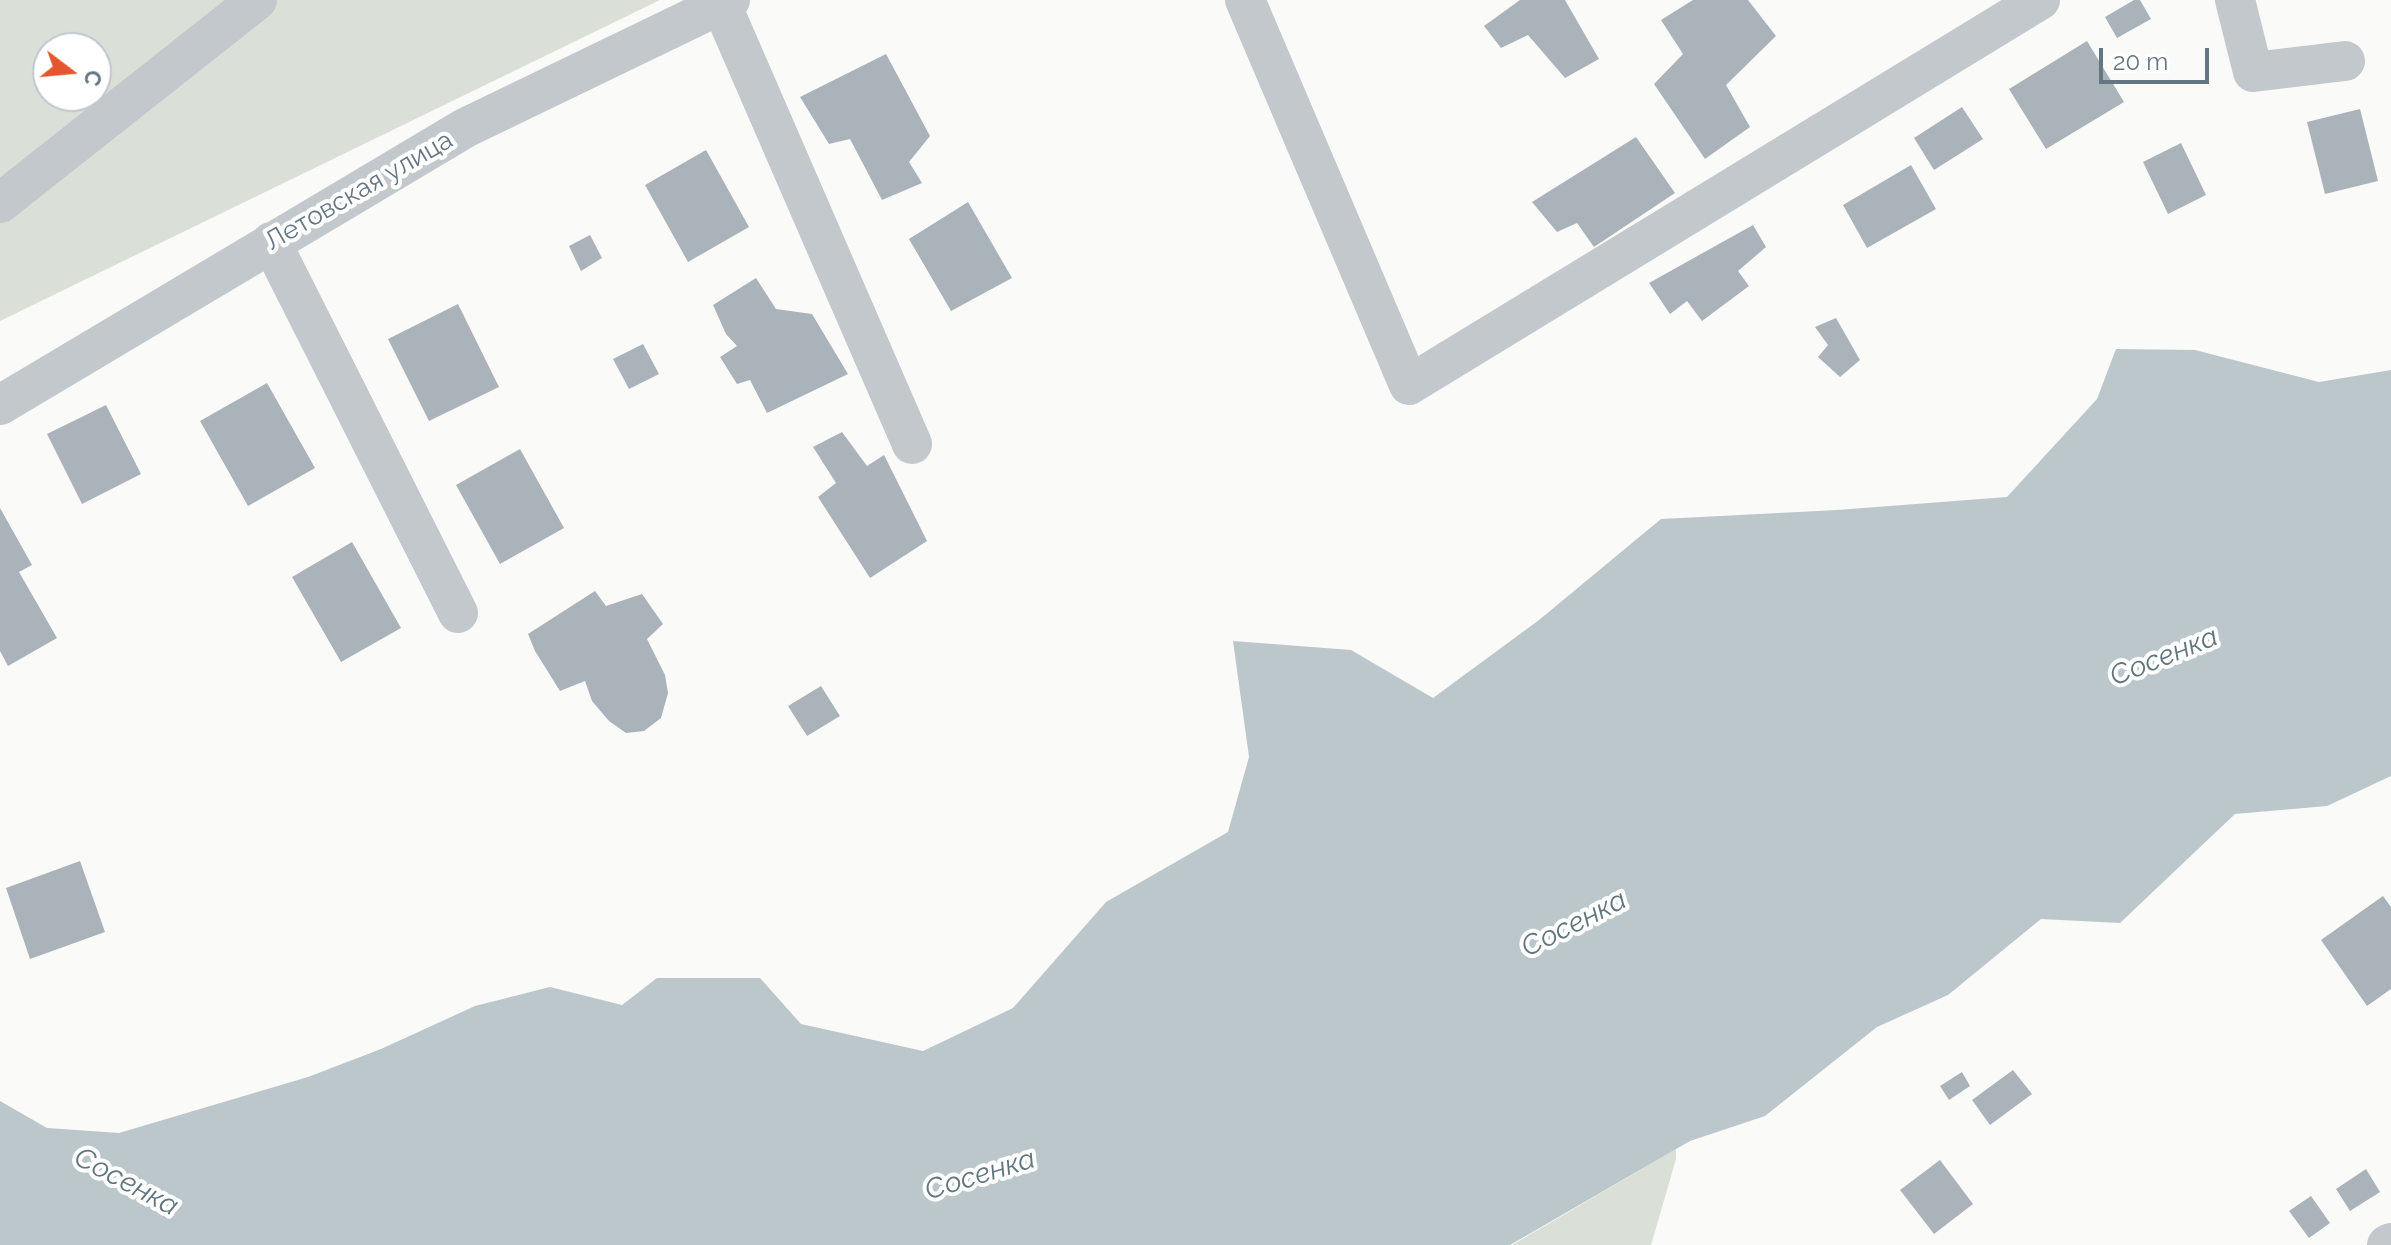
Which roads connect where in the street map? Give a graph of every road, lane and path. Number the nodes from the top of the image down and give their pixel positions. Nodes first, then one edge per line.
1 (257, 0) edge
2 (1245, 0) edge
3 (2040, 0) edge
4 (2235, 0) edge
5 (725, 2) edge
6 (2345, 61) dead end
7 (0, 203) edge
8 (271, 242) junction
9 (0, 405) edge
10 (912, 444) dead end
11 (458, 613) dead end

1 - 7 street
2 - 3 street
4 - 6 street
5 - 8 street, Летовская улица
5 - 10 street
8 - 9 street, Летовская улица
8 - 11 street

